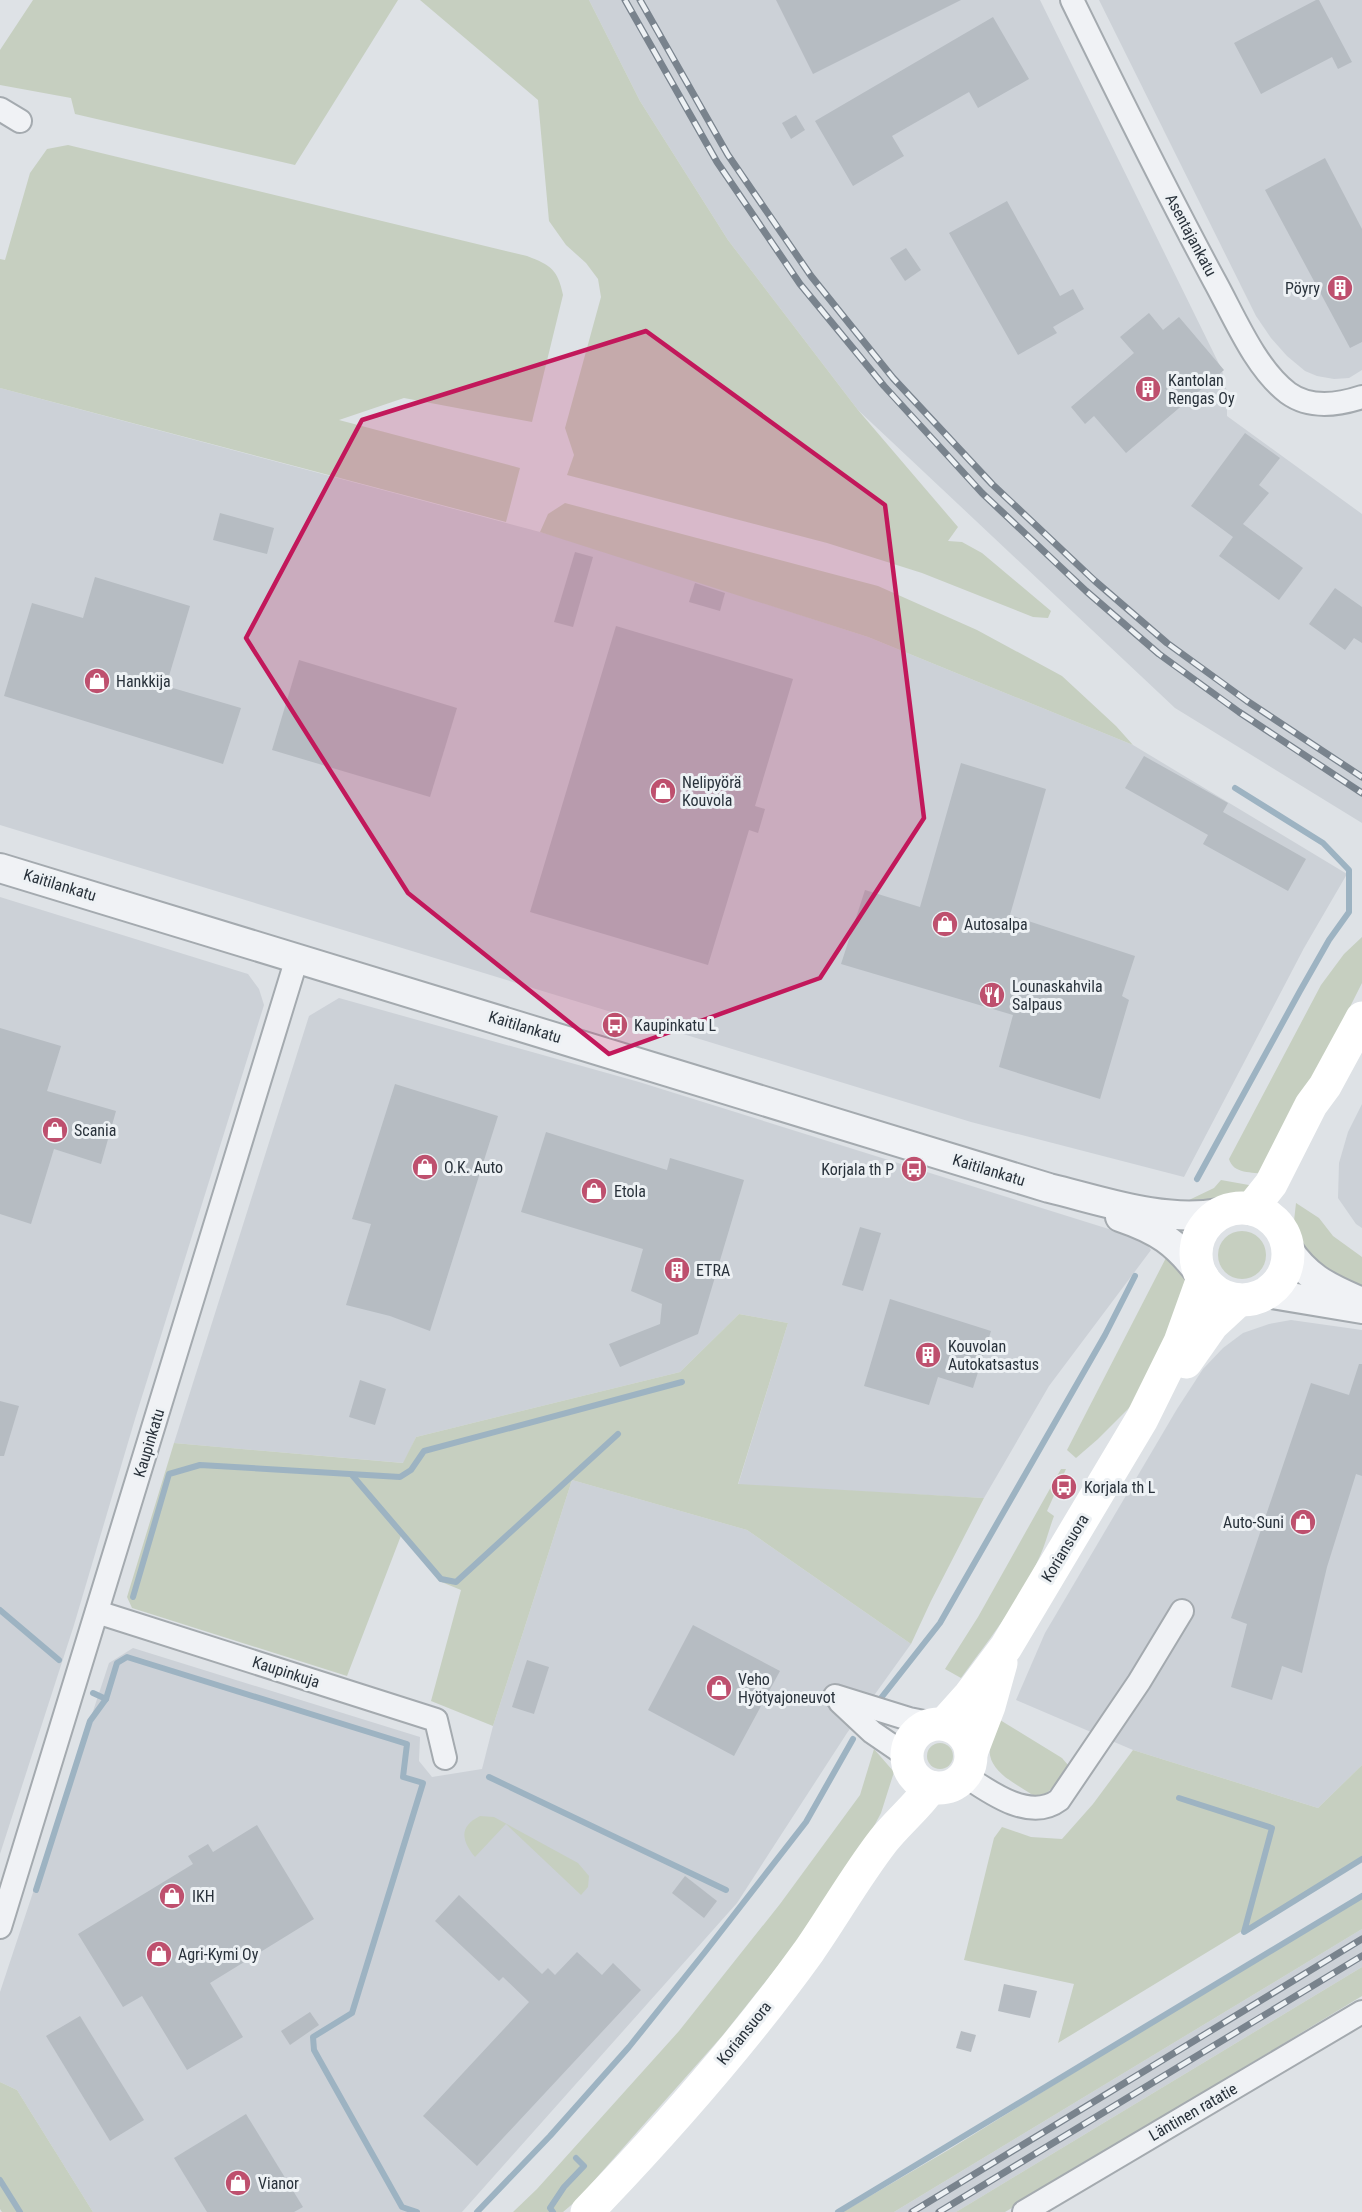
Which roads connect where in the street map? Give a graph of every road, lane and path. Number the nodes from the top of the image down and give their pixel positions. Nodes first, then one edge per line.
1 (1072, 0) edge
2 (0, 109) edge
3 (20, 121) dead end
4 (1362, 397) edge
5 (0, 867) edge
6 (297, 958) junction
7 (1362, 1018) edge
8 (1325, 1086) junction
9 (1049, 1188) junction
10 (1251, 1209) junction
11 (1219, 1213) junction
12 (1286, 1243) junction
13 (1202, 1276) junction
14 (1253, 1296) junction
15 (1362, 1303) edge
16 (1362, 1309) edge
17 (1142, 1419) junction
18 (1182, 1611) dead end
19 (97, 1612) junction
20 (1006, 1647) junction
21 (939, 1724) junction
22 (446, 1758) dead end
23 (968, 1764) junction
24 (916, 1770) junction
25 (0, 1927) edge
26 (1362, 2012) edge
27 (587, 2212) edge
28 (1024, 2212) edge

1 - 4 street, Asentajankatu
2 - 3 street
5 - 6 street, Kaitilankatu
6 - 9 street, Kaitilankatu
6 - 19 street, Kaupinkatu
7 - 8 main road
8 - 10 main road
8 - 12 main road
9 - 11 street, Kaitilankatu
9 - 13 street, Kaitilankatu
10 - 11 main road
10 - 12 main road
11 - 13 main road
12 - 14 main road
12 - 15 street
13 - 14 main road
13 - 17 main road, Koriansuora
14 - 16 street
14 - 17 main road, Koriansuora
17 - 20 main road, Koriansuora
18 - 23 street
19 - 22 street, Kaupinkuja
19 - 25 street, Kaupinkatu
20 - 21 main road, Koriansuora
20 - 23 main road, Koriansuora
21 - 23 main road
21 - 24 main road
21 - 24 street
23 - 24 main road
24 - 27 main road, Koriansuora
26 - 28 street, Läntinen ratatie

